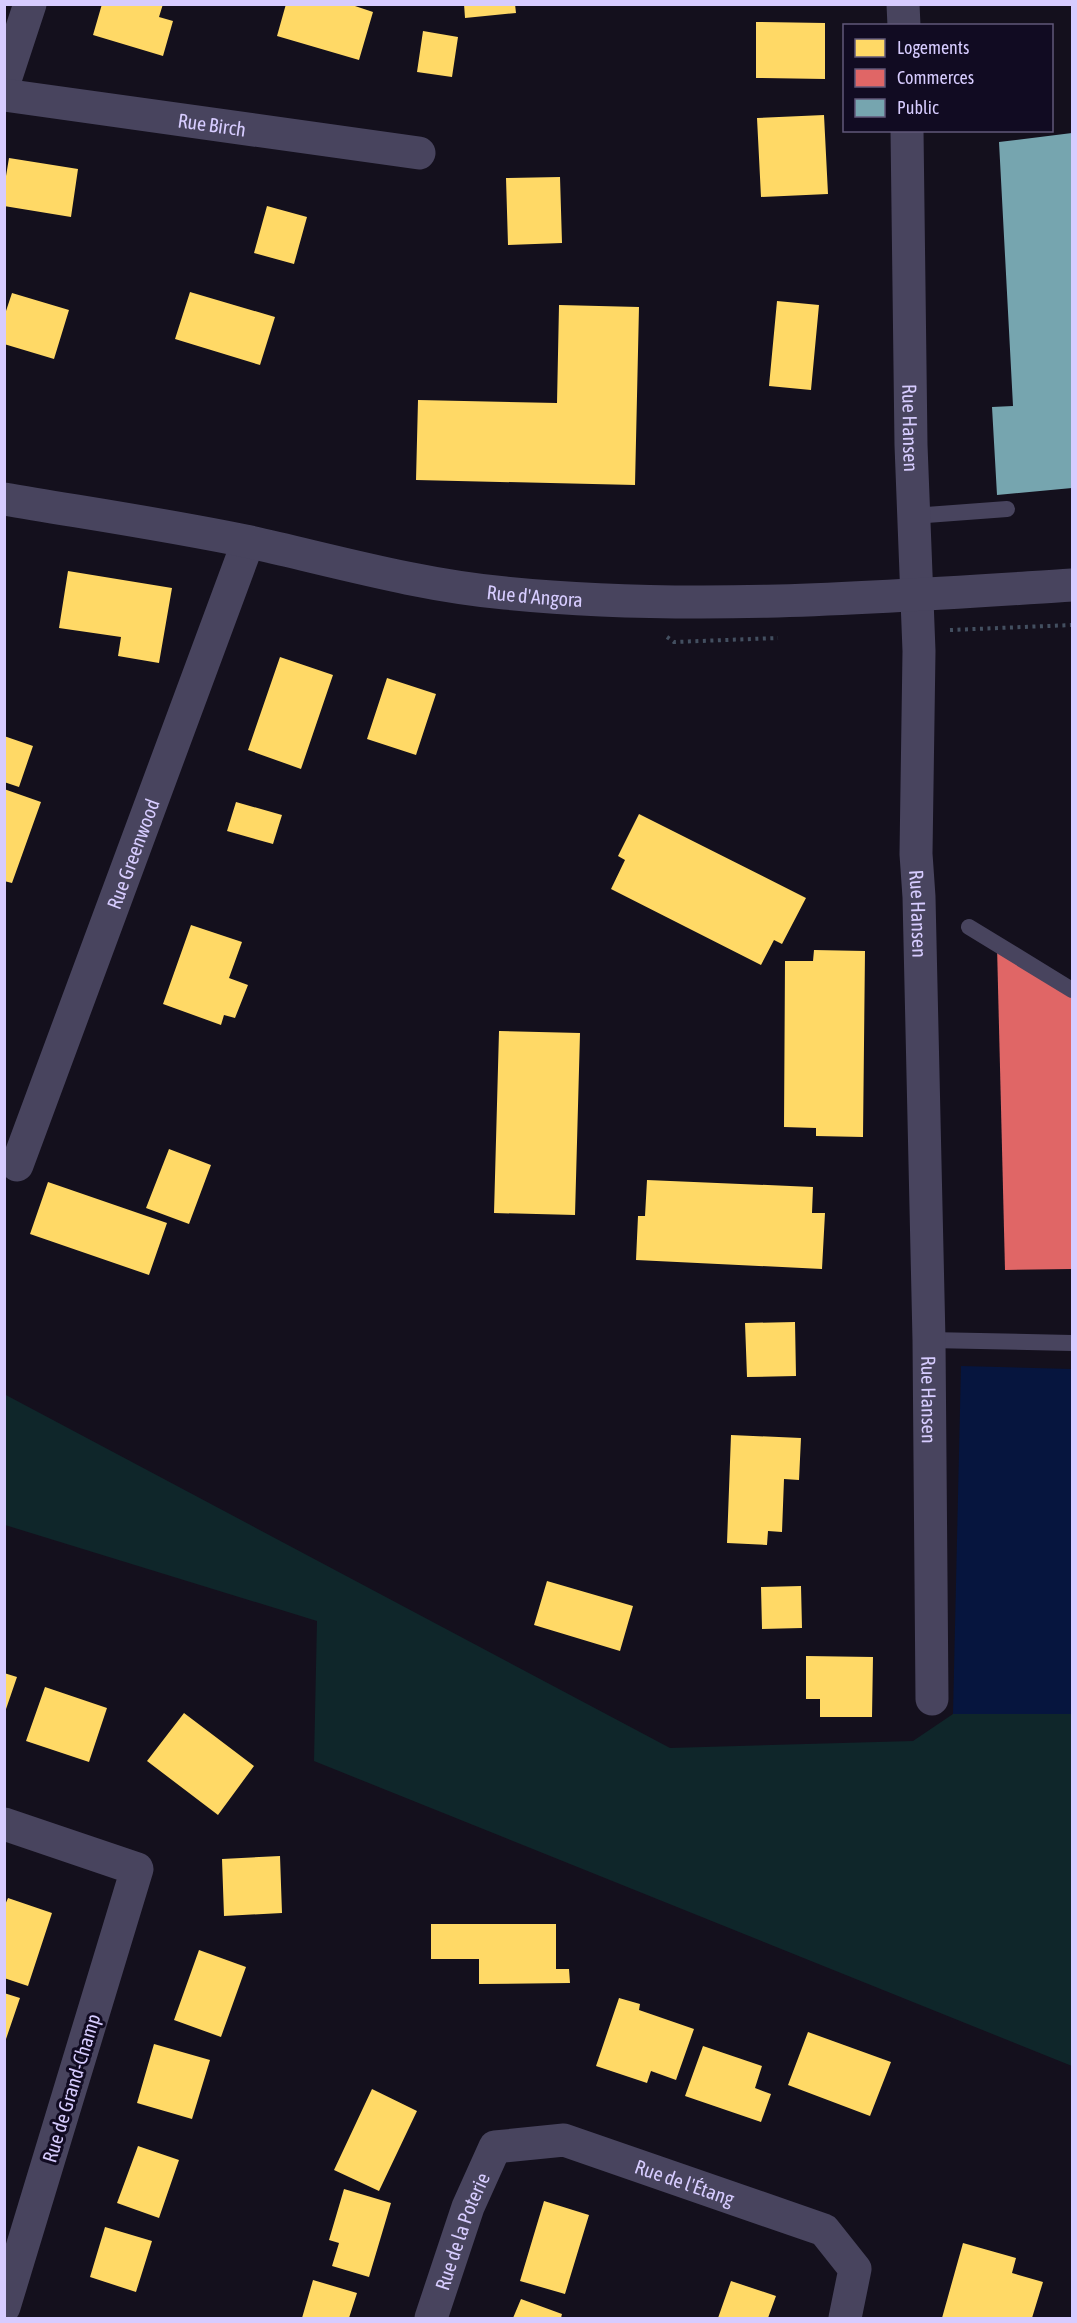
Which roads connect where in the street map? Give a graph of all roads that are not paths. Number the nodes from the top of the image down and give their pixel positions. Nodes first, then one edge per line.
1 (30, 4) edge
2 (903, 4) edge
3 (904, 24) edge
4 (4, 83) edge
5 (4, 95) edge
6 (907, 132) edge
7 (419, 153) dead end
8 (4, 499) edge
9 (1007, 509) dead end
10 (913, 516) junction
11 (248, 542) junction
12 (1072, 585) edge
13 (917, 595) junction
14 (969, 927) dead end
15 (1072, 990) edge
16 (17, 1166) dead end
17 (929, 1340) junction
18 (1072, 1343) edge
19 (932, 1698) dead end
20 (4, 1824) edge
21 (495, 2147) joint
22 (4, 2307) edge
23 (431, 2319) edge
24 (845, 2319) edge

1 - 4 street
2 - 3 street
5 - 7 street, Rue Birch
6 - 10 street, Rue Hansen
8 - 11 street, Rue d'Angora
9 - 10 lane
10 - 13 street, Rue Hansen
11 - 13 street, Rue d'Angora
11 - 16 street, Rue Greenwood
12 - 13 street, Rue d'Angora
13 - 17 street, Rue Hansen
14 - 15 lane
17 - 18 lane
17 - 19 street, Rue Hansen
20 - 22 street, Rue de Grand-Champ
21 - 23 street, Rue de la Poterie
21 - 24 street, Rue de l'Étang

